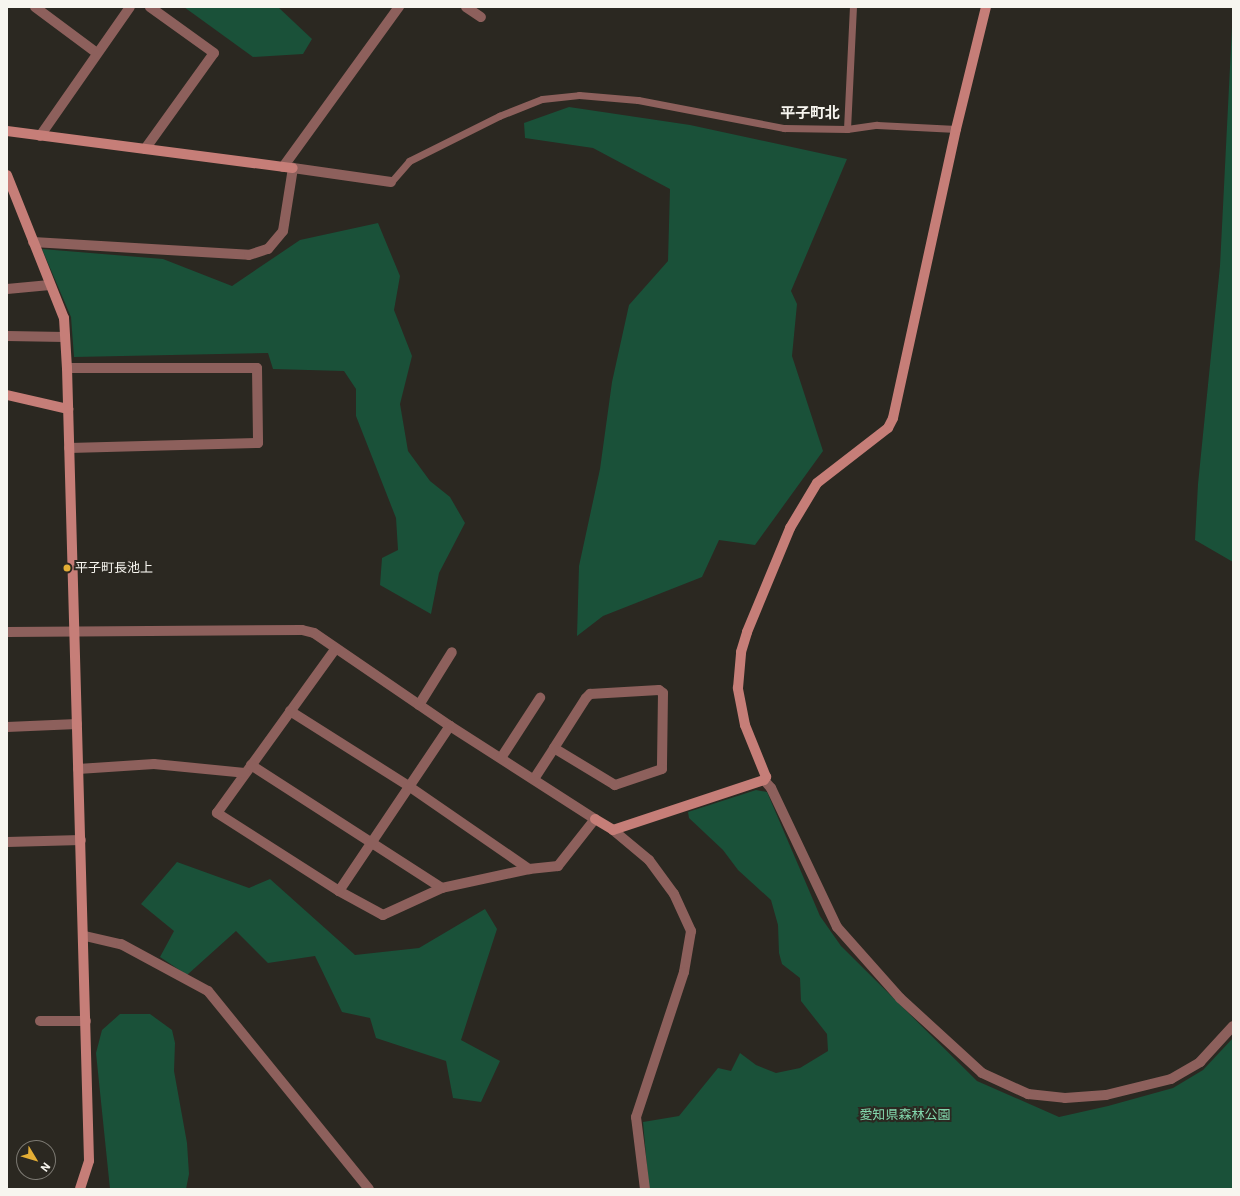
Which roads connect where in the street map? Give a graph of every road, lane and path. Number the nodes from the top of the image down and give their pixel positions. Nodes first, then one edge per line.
1 (35, 7) edge
2 (130, 7) edge
3 (150, 7) edge
4 (399, 7) edge
5 (466, 7) edge
6 (853, 7) edge
7 (986, 7) edge
8 (481, 17) dead end
9 (98, 53) junction
10 (847, 129) junction
11 (956, 129) junction
12 (7, 132) edge
13 (40, 136) junction
14 (146, 149) junction
15 (288, 167) junction
16 (7, 175) edge
17 (390, 182) joint
18 (33, 242) junction
19 (50, 285) junction
20 (7, 289) edge
21 (7, 336) edge
22 (65, 337) junction
23 (67, 368) junction
24 (7, 395) edge
25 (68, 409) junction
26 (69, 448) junction
27 (75, 631) junction
28 (7, 632) edge
29 (336, 648) junction
30 (452, 652) dead end
31 (540, 698) dead end
32 (419, 705) junction
33 (290, 711) junction
34 (77, 724) junction
35 (450, 726) junction
36 (7, 727) edge
37 (554, 748) junction
38 (500, 758) junction
39 (78, 769) junction
40 (248, 769) junction
41 (534, 780) junction
42 (764, 780) junction
43 (410, 787) junction
44 (595, 819) junction
45 (613, 830) junction
46 (81, 840) junction
47 (7, 842) edge
48 (372, 844) junction
49 (529, 869) junction
50 (442, 888) junction
51 (339, 892) junction
52 (85, 936) junction
53 (40, 1021) dead end
54 (86, 1021) junction
55 (1233, 1026) edge
56 (80, 1189) edge
57 (369, 1189) edge
58 (645, 1189) edge

1 - 9 street
2 - 9 street
3 - 14 street
4 - 15 street
5 - 8 street
6 - 10 lane
7 - 11 street
9 - 13 street
10 - 11 lane
10 - 17 lane
11 - 42 street
12 - 13 street
13 - 14 street
14 - 15 street
15 - 17 street
15 - 18 street
16 - 18 street
18 - 19 street
19 - 20 street
19 - 22 street
21 - 22 street
22 - 23 street
23 - 25 street
23 - 26 street
24 - 25 street
25 - 26 street
26 - 27 street
27 - 28 street
27 - 29 street
27 - 34 street
29 - 32 street
29 - 33 street
30 - 32 street
31 - 38 street
32 - 35 street
33 - 40 street
33 - 43 street
34 - 36 street
34 - 39 street
35 - 38 street
35 - 43 street
37 - 37 street
37 - 41 street
38 - 41 street
39 - 40 street
39 - 46 street
40 - 48 street
40 - 51 street
41 - 44 street
42 - 45 street
42 - 55 street
43 - 48 street
43 - 49 street
44 - 45 street
44 - 49 street
45 - 58 street
46 - 47 street
46 - 52 street
48 - 50 street
48 - 51 street
49 - 50 street
50 - 51 street
52 - 54 street
52 - 57 street
53 - 54 street
54 - 56 street

